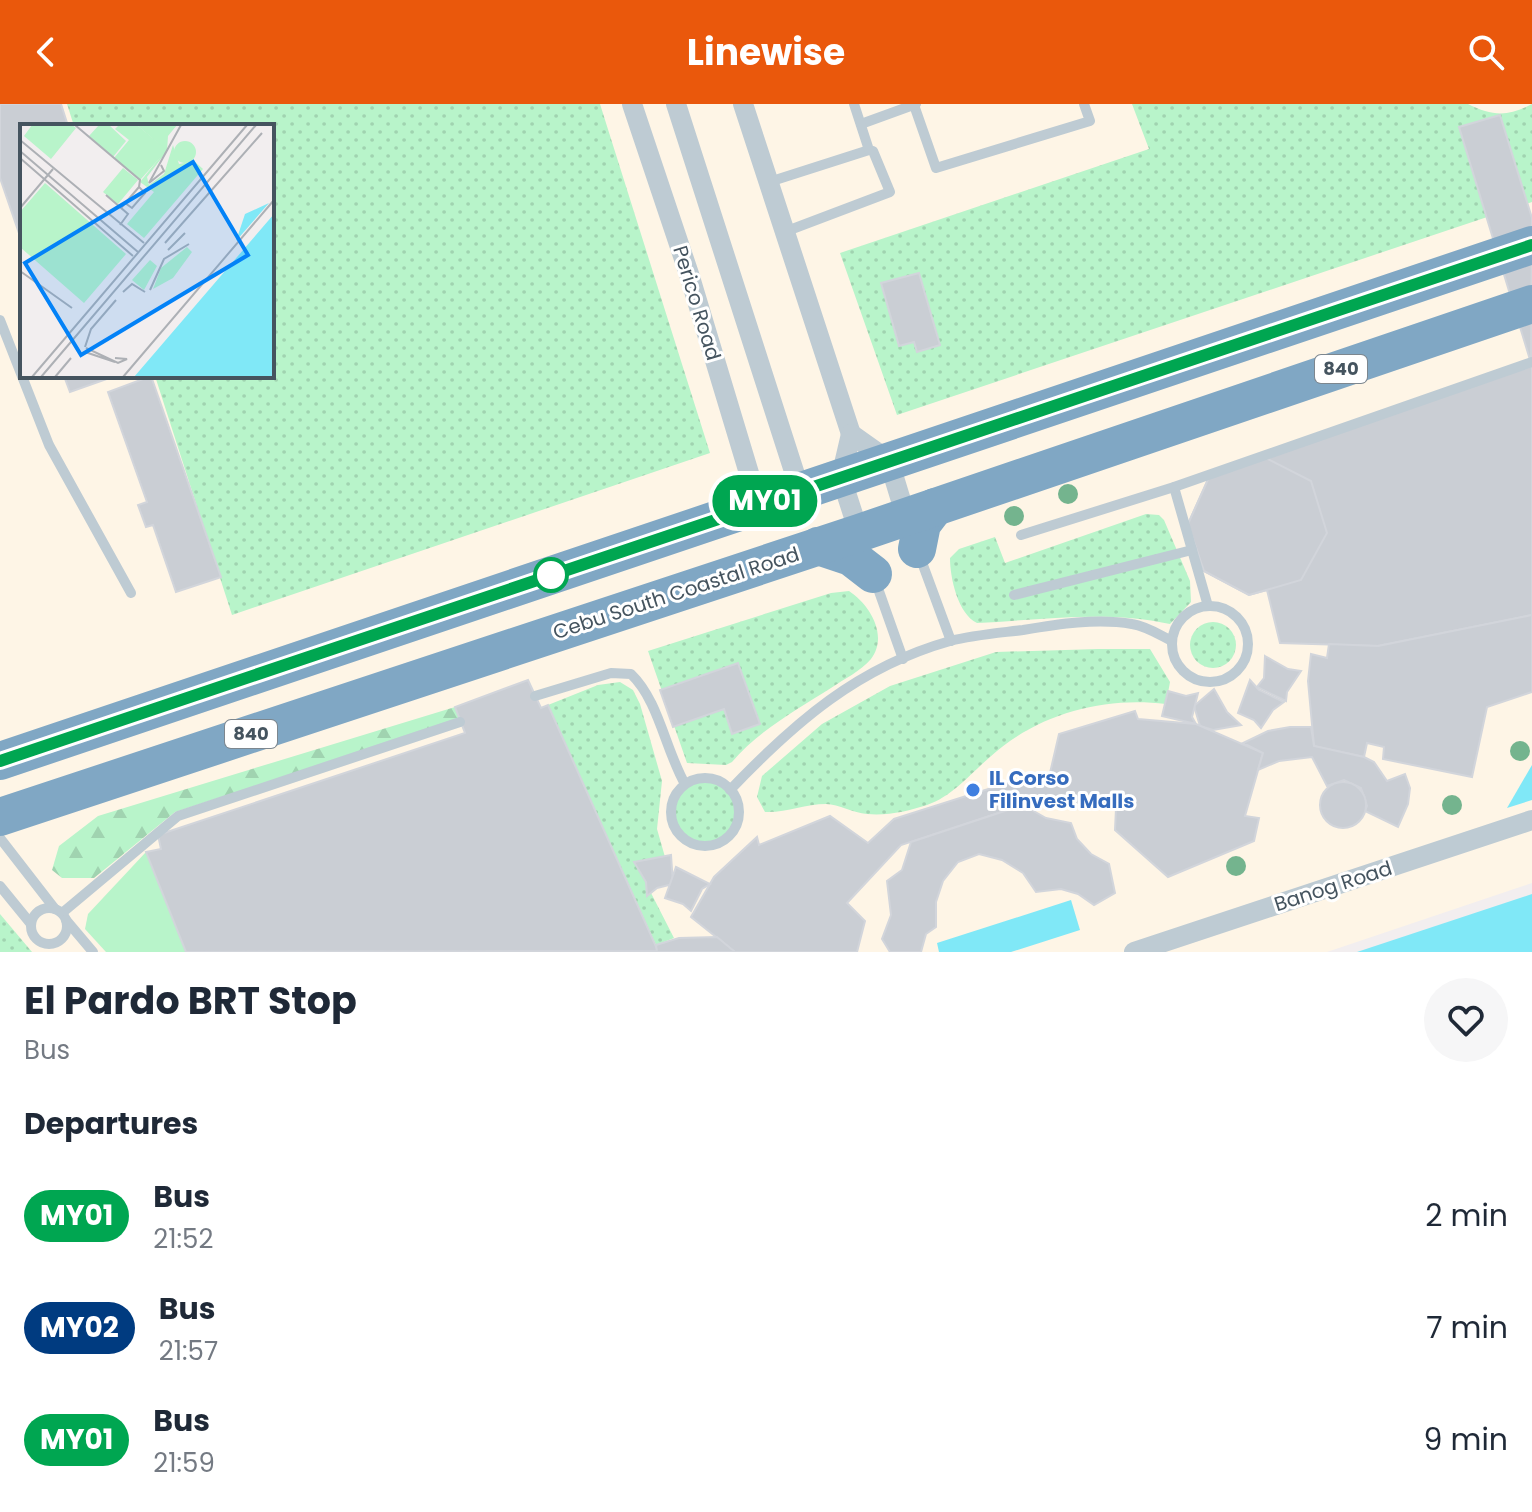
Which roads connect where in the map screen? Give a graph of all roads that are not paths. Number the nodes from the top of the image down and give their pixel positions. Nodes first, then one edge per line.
1 (632, 104) edge
2 (676, 104) edge
3 (743, 104) edge
4 (854, 104) edge
5 (915, 104) edge
6 (1084, 104) edge
7 (861, 124) junction
8 (869, 150) junction
9 (769, 182) junction
10 (787, 231) junction
11 (1532, 245) edge
12 (1532, 304) edge
13 (0, 320) edge
14 (1532, 362) edge
15 (20, 371) edge
16 (23, 378) edge
17 (851, 434) junction
18 (889, 461) junction
19 (841, 477) junction
20 (1174, 487) junction
21 (800, 490) junction
22 (758, 503) junction
23 (919, 524) junction
24 (859, 533) junction
25 (1021, 535) dead end
26 (818, 546) junction
27 (1192, 550) junction
28 (873, 574) junction
29 (131, 593) dead end
30 (1014, 595) dead end
31 (1208, 606) junction
32 (951, 641) junction
33 (1172, 641) junction
34 (903, 659) junction
35 (535, 696) dead end
36 (460, 722) dead end
37 (0, 761) edge
38 (685, 784) junction
39 (730, 790) junction
40 (0, 817) edge
41 (1532, 820) edge
42 (0, 838) edge
43 (0, 886) edge
44 (61, 914) junction
45 (31, 924) junction
46 (48, 948) edge
47 (93, 952) edge
48 (1134, 952) edge

1 - 22 street, Perico Road
2 - 21 street, Perico Road
3 - 9 street
4 - 7 lane
5 - 6 lane
5 - 7 lane
7 - 8 lane
8 - 9 lane
8 - 10 lane
9 - 10 street
10 - 17 street
11 - 18 highway
12 - 23 highway, Cebu South Coastal Road / 840
13 - 15 lane
14 - 20 lane
16 - 29 lane
17 - 18 street
17 - 19 street
18 - 19 highway
18 - 23 street
19 - 21 highway
19 - 24 street
20 - 25 lane
20 - 27 lane
21 - 22 highway
22 - 37 highway
23 - 24 highway, Cebu South Coastal Road / 840
23 - 32 lane
24 - 26 highway, Cebu South Coastal Road / 840
24 - 28 lane
26 - 28 highway
26 - 40 highway, Cebu South Coastal Road / 840
27 - 30 lane
27 - 31 lane
28 - 34 lane
31 - 33 lane
31 - 33 lane
32 - 33 lane
32 - 34 lane
34 - 39 lane
35 - 38 lane
36 - 44 lane
38 - 39 lane
38 - 39 lane
41 - 48 street, Banog Road
42 - 44 lane
43 - 45 lane
44 - 45 lane
44 - 46 lane
44 - 47 lane
45 - 46 lane

